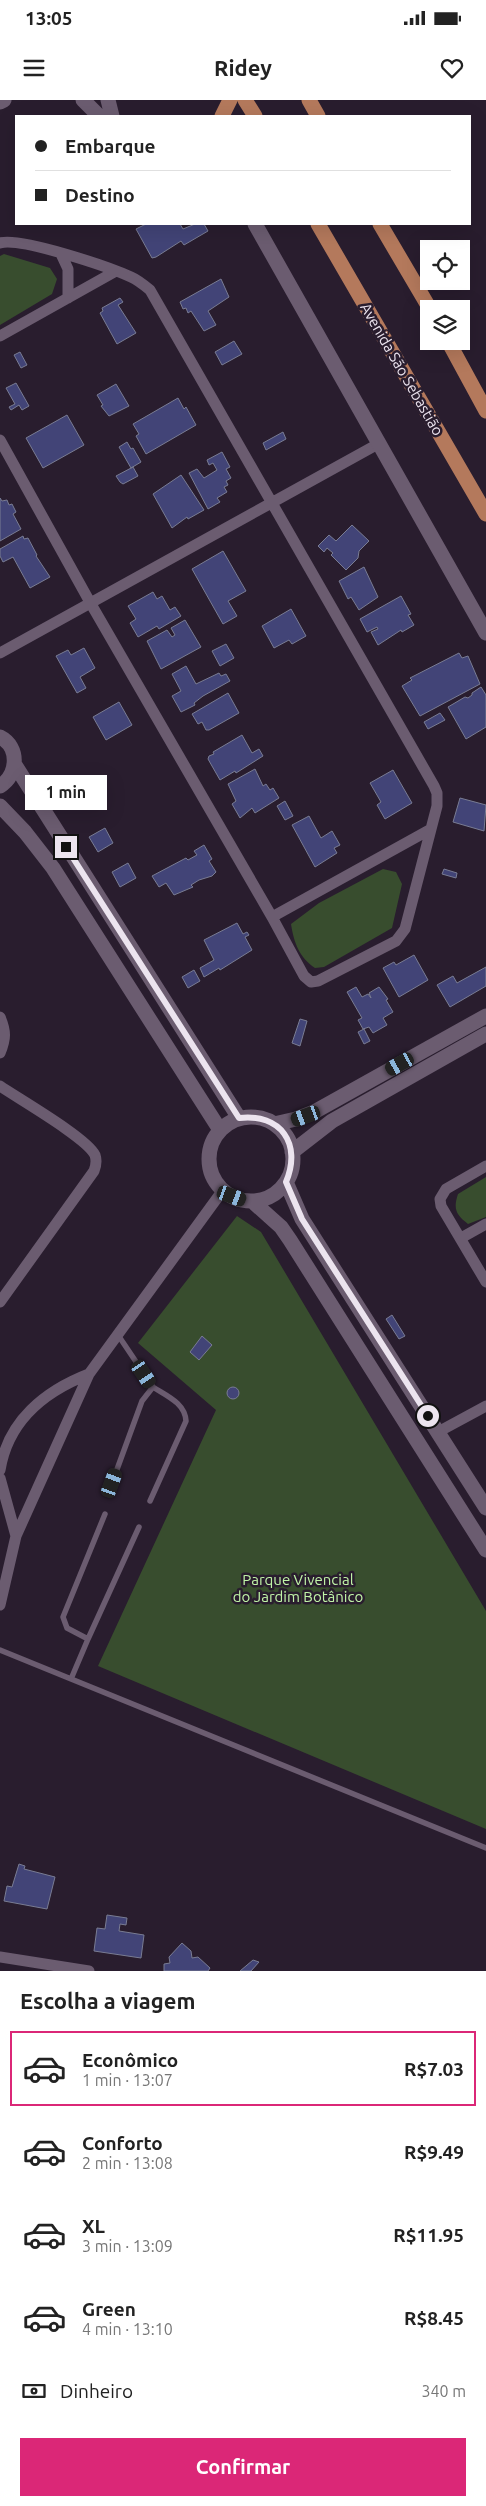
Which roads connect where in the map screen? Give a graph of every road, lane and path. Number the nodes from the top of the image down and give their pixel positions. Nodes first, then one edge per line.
1 (4, 100) edge
2 (83, 100) edge
3 (108, 100) edge
4 (230, 100) edge
5 (245, 100) edge
6 (308, 100) edge
7 (0, 102) edge
8 (98, 115) edge
9 (112, 115) edge
10 (222, 115) edge
11 (254, 115) edge
12 (317, 115) edge
13 (256, 225) edge
14 (319, 225) edge
15 (381, 225) edge
16 (0, 243) edge
17 (61, 254) junction
18 (116, 271) junction
19 (68, 298) junction
20 (425, 300) edge
21 (0, 336) edge
22 (453, 350) edge
23 (486, 411) edge
24 (0, 440) edge
25 (378, 444) junction
26 (272, 504) junction
27 (486, 514) edge
28 (91, 604) junction
29 (486, 633) edge
30 (0, 653) edge
31 (1, 735) edge
32 (15, 764) junction
33 (0, 786) edge
34 (0, 806) edge
35 (431, 829) junction
36 (272, 917) junction
37 (486, 1016) edge
38 (0, 1017) edge
39 (486, 1034) edge
40 (0, 1053) edge
41 (0, 1086) edge
42 (239, 1118) junction
43 (274, 1124) junction
44 (220, 1130) junction
45 (292, 1152) junction
46 (486, 1166) edge
47 (286, 1182) junction
48 (223, 1190) junction
49 (252, 1201) junction
50 (486, 1224) edge
51 (461, 1238) junction
52 (486, 1282) edge
53 (0, 1302) edge
54 (118, 1335) junction
55 (89, 1374) junction
56 (153, 1387) junction
57 (486, 1406) edge
58 (438, 1432) junction
59 (3, 1444) edge
60 (0, 1470) edge
61 (0, 1478) edge
62 (112, 1483) dead end
63 (150, 1501) dead end
64 (486, 1508) edge
65 (105, 1514) dead end
66 (139, 1527) dead end
67 (16, 1536) junction
68 (486, 1550) edge
69 (0, 1605) edge
70 (88, 1639) junction
71 (0, 1650) edge
72 (71, 1679) junction
73 (486, 1848) edge
74 (0, 1957) edge
75 (89, 1971) edge

1 - 7 street
2 - 8 street
3 - 9 street
4 - 10 main road
5 - 11 main road
6 - 12 main road
13 - 25 street
14 - 27 main road, Avenida São Sebastião
15 - 20 main road
16 - 17 street
17 - 18 street
17 - 19 street
18 - 19 street
18 - 26 street
19 - 21 street
22 - 23 main road
24 - 28 street
25 - 26 street
25 - 29 street
26 - 28 street
26 - 35 street
28 - 30 street
28 - 36 street
31 - 32 street
32 - 33 street
32 - 42 street
34 - 44 street
35 - 36 street
35 - 36 street
37 - 43 street
38 - 40 street
39 - 45 street
41 - 53 street
42 - 43 street
42 - 44 street
43 - 45 street
44 - 48 street
45 - 47 street
46 - 51 street
47 - 49 street
47 - 58 street
48 - 49 street
48 - 54 street
49 - 68 street
50 - 51 street
51 - 52 street
54 - 55 street
54 - 56 lane
55 - 59 street
55 - 67 street
56 - 62 lane
56 - 63 lane
57 - 58 street
58 - 64 street
59 - 60 street
61 - 67 street
65 - 70 lane
66 - 70 lane
67 - 69 street
70 - 72 lane
71 - 72 lane
72 - 73 lane
74 - 75 street

